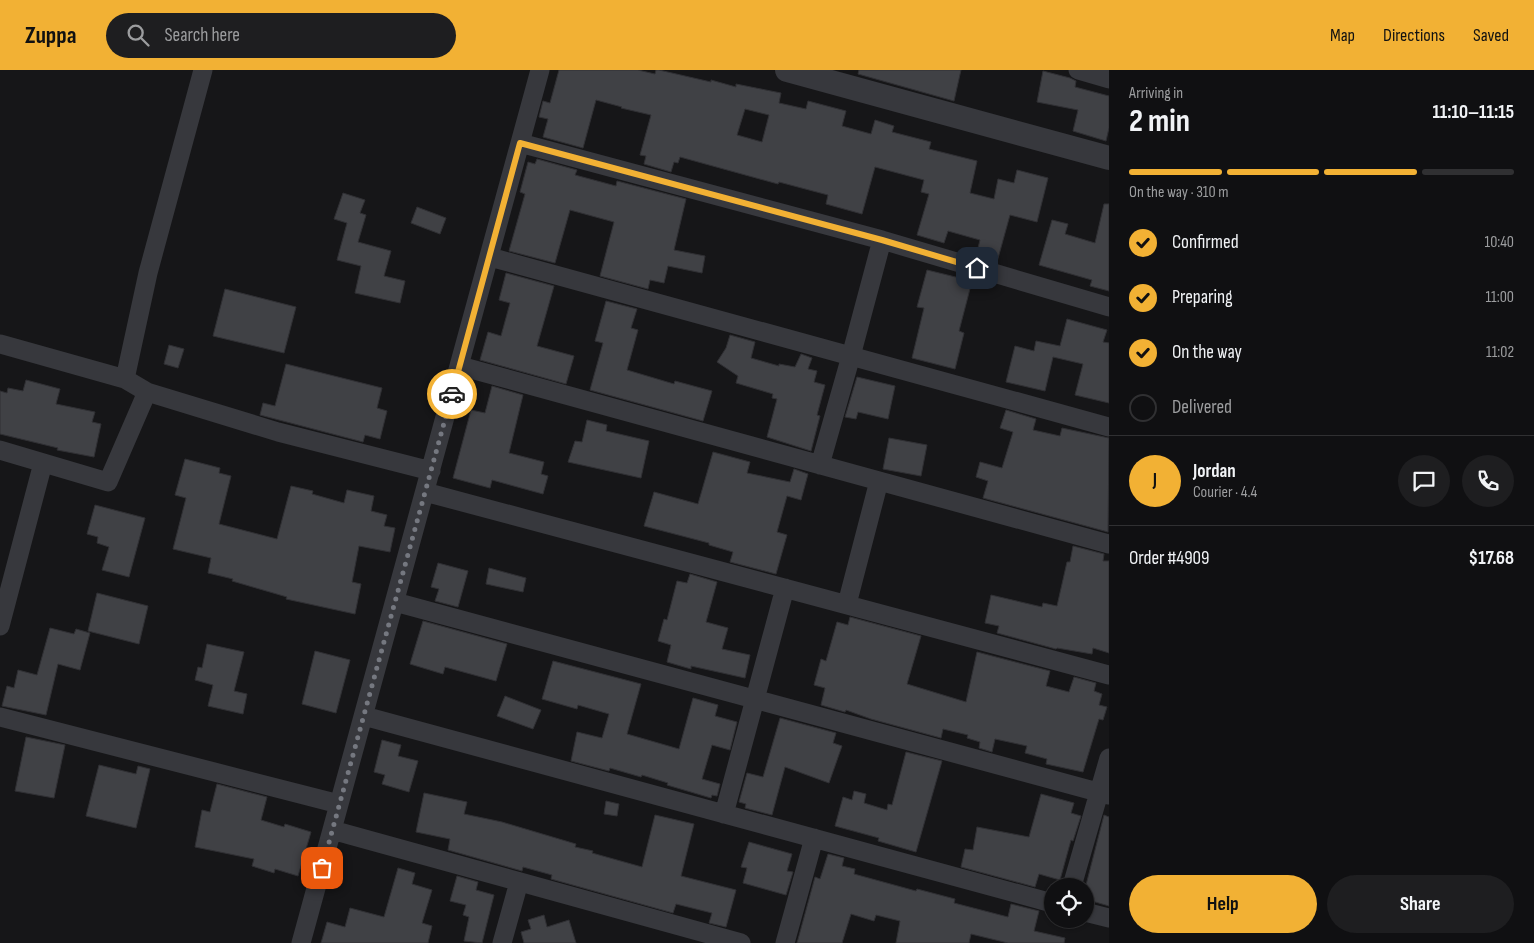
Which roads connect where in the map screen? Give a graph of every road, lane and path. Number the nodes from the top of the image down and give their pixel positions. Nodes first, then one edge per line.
1 (203, 70) edge
2 (540, 70) edge
3 (787, 70) edge
4 (1078, 70) edge
5 (1109, 79) edge
6 (520, 143) junction
7 (1109, 158) edge
8 (882, 240) junction
9 (490, 256) junction
10 (1109, 307) edge
11 (0, 344) edge
12 (851, 356) junction
13 (460, 366) junction
14 (125, 379) junction
15 (146, 392) junction
16 (1109, 427) edge
17 (0, 450) edge
18 (43, 463) junction
19 (820, 465) junction
20 (431, 471) junction
21 (879, 481) junction
22 (425, 492) junction
23 (1109, 544) edge
24 (784, 588) junction
25 (394, 602) junction
26 (847, 604) junction
27 (0, 626) edge
28 (1109, 675) edge
29 (754, 699) junction
30 (364, 716) junction
31 (0, 717) edge
32 (1109, 758) edge
33 (1104, 794) edge
34 (339, 804) junction
35 (724, 814) junction
36 (332, 830) junction
37 (814, 838) junction
38 (1075, 878) edge
39 (519, 882) junction
40 (1044, 901) edge
41 (1094, 914) edge
42 (1109, 918) edge
43 (683, 935) edge
44 (301, 943) edge
45 (502, 943) edge
46 (741, 943) edge
47 (785, 943) edge

1 - 14 street
2 - 6 street
3 - 7 street
4 - 5 street
6 - 8 street
6 - 9 street
8 - 10 street
8 - 12 street
9 - 12 street
9 - 13 street
11 - 14 street
12 - 16 street
12 - 19 street
13 - 19 street
13 - 20 street
14 - 15 street
15 - 18 street
15 - 20 street
17 - 18 street
18 - 27 street
19 - 21 street
20 - 22 street
21 - 23 street
21 - 26 street
22 - 24 street
22 - 25 street
24 - 26 street
24 - 29 street
25 - 29 street
25 - 30 street
26 - 28 street
29 - 33 street
29 - 35 street
30 - 34 street
30 - 35 street
31 - 34 street
32 - 33 street
33 - 38 street
34 - 36 street
35 - 37 street
36 - 39 street
36 - 44 street
37 - 40 street
37 - 47 street
39 - 43 street
39 - 45 street
41 - 42 street
43 - 46 street

